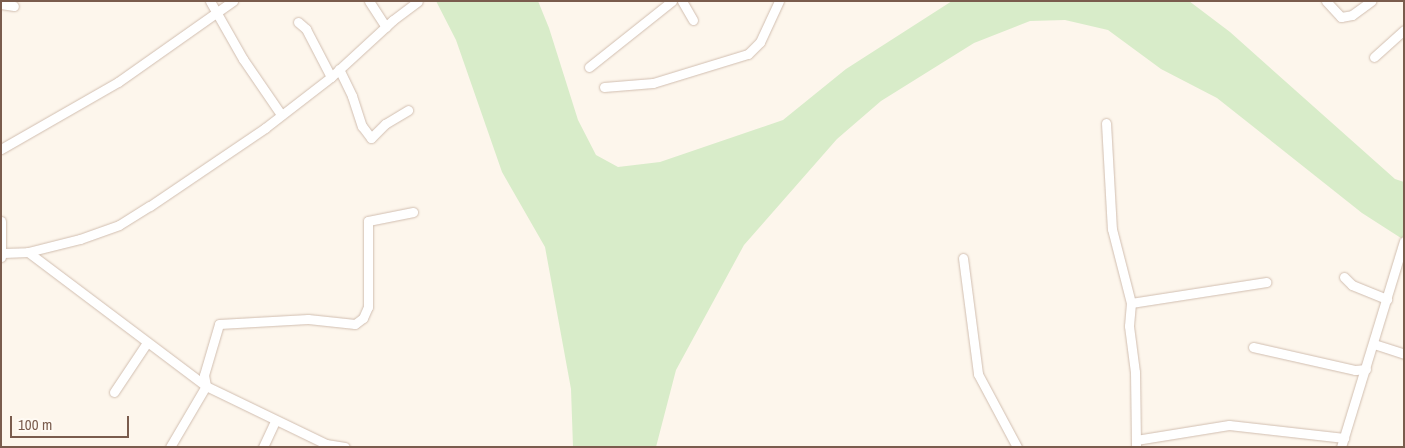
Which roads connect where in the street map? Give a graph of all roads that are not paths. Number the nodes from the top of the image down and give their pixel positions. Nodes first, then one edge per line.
1 (210, 1) edge
2 (233, 1) edge
3 (369, 1) edge
4 (418, 1) edge
5 (672, 1) edge
6 (682, 1) edge
7 (779, 1) edge
8 (1326, 1) edge
9 (1371, 1) edge
10 (1, 4) edge
11 (14, 6) dead end
12 (216, 12) junction
13 (693, 20) dead end
14 (298, 22) dead end
15 (386, 27) junction
16 (1404, 30) edge
17 (1374, 58) dead end
18 (590, 67) dead end
19 (339, 69) junction
20 (331, 77) junction
21 (604, 87) dead end
22 (408, 110) dead end
23 (280, 114) junction
24 (1106, 123) dead end
25 (1, 149) edge
26 (412, 212) dead end
27 (1, 222) edge
28 (1403, 245) edge
29 (28, 252) junction
30 (2, 255) edge
31 (963, 258) dead end
32 (1344, 277) dead end
33 (1266, 282) dead end
34 (1387, 299) junction
35 (1131, 302) junction
36 (146, 344) junction
37 (1374, 344) junction
38 (1253, 347) dead end
39 (1404, 354) edge
40 (1366, 369) junction
41 (206, 386) junction
42 (114, 392) dead end
43 (274, 421) junction
44 (1342, 442) edge
45 (1136, 444) edge
46 (170, 447) edge
47 (263, 447) edge
48 (345, 447) edge
49 (1017, 447) edge

1 - 12 street
2 - 12 street
3 - 15 street
4 - 15 street
5 - 18 street
6 - 13 street
7 - 21 street
8 - 9 street
10 - 11 street
12 - 23 street
12 - 25 street
14 - 20 street
15 - 19 street
16 - 17 street
19 - 20 street
19 - 22 street
20 - 23 street
23 - 29 street
24 - 35 street
26 - 41 street
27 - 30 street
28 - 34 street
29 - 30 street
29 - 36 street
31 - 49 street
32 - 34 street
33 - 35 street
34 - 37 street
35 - 45 street
36 - 41 street
36 - 42 street
37 - 39 street
37 - 40 street
38 - 40 street
40 - 44 street
41 - 43 street
41 - 46 street
43 - 47 street
43 - 48 street
44 - 45 street

